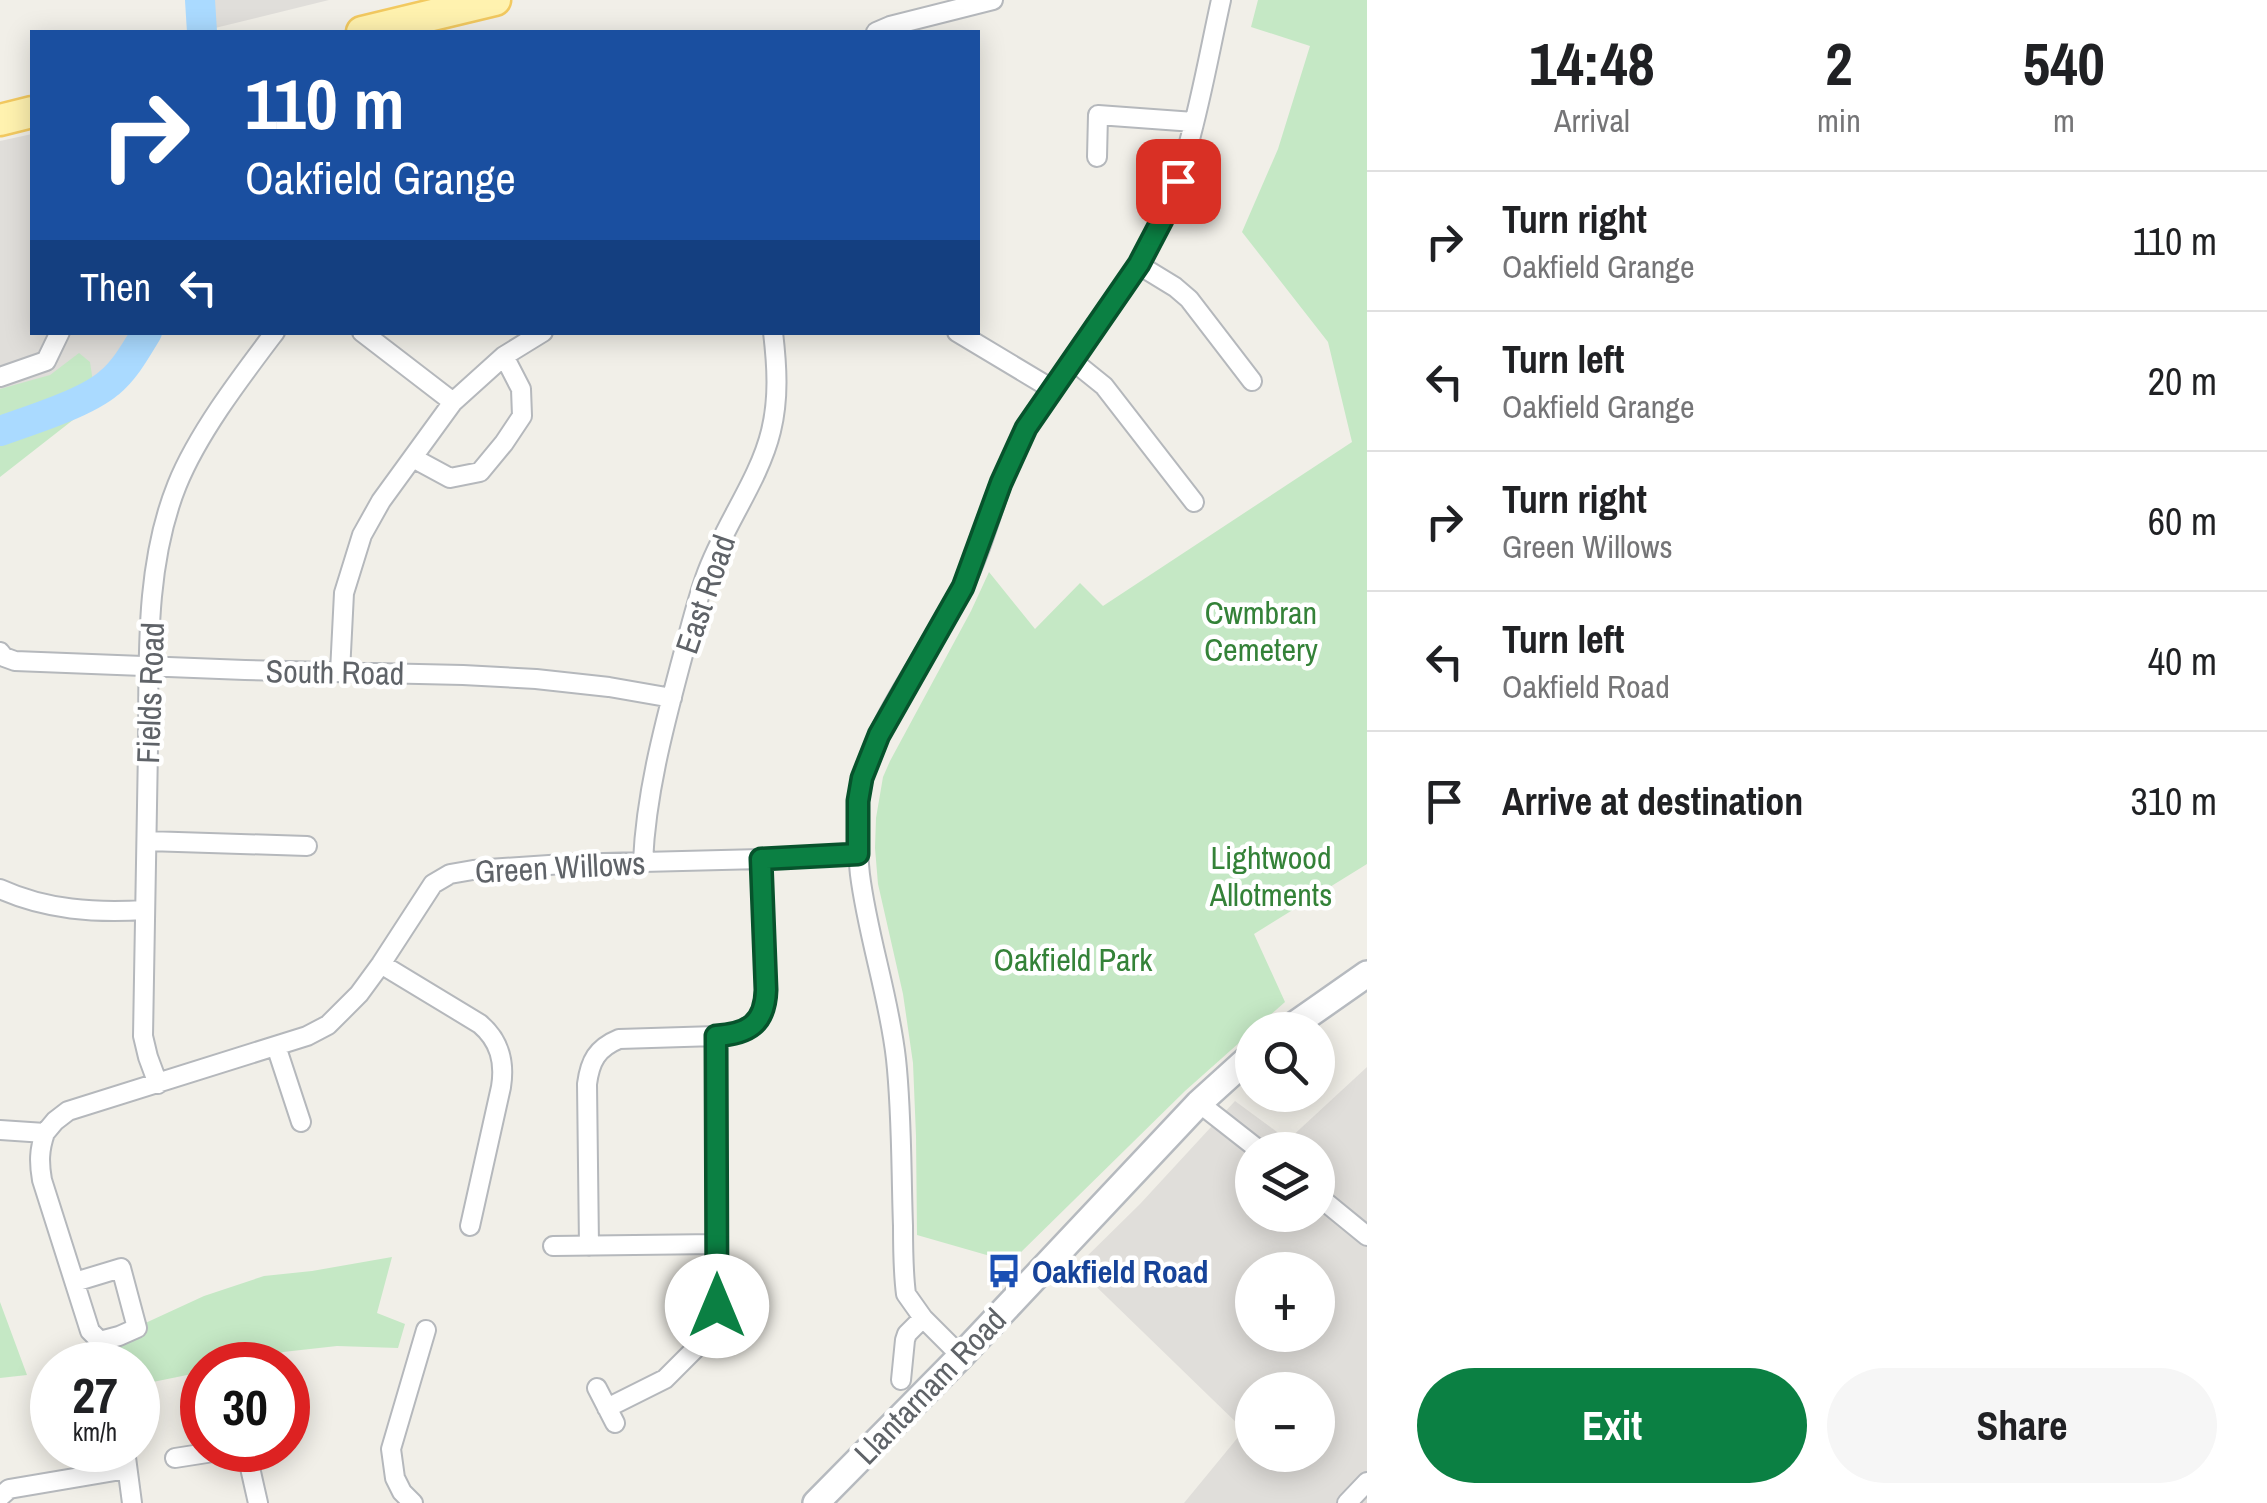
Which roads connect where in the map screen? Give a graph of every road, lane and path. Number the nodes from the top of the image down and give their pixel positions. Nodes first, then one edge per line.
1 (495, 0) edge
2 (993, 0) edge
3 (1221, 0) edge
4 (370, 30) edge
5 (881, 30) edge
6 (30, 112) edge
7 (0, 120) edge
8 (1194, 122) junction
9 (1098, 156) dead end
10 (1139, 264) junction
11 (59, 335) edge
12 (273, 335) edge
13 (366, 335) edge
14 (537, 335) edge
15 (773, 335) edge
16 (962, 335) edge
17 (504, 356) junction
18 (1073, 362) junction
19 (0, 377) edge
20 (1252, 381) dead end
21 (1052, 390) junction
22 (453, 402) junction
23 (413, 458) junction
24 (1194, 502) dead end
25 (0, 652) edge
26 (149, 666) junction
27 (340, 672) junction
28 (672, 698) junction
29 (146, 841) junction
30 (307, 846) dead end
31 (858, 854) junction
32 (761, 859) junction
33 (643, 862) junction
34 (4, 891) edge
35 (144, 910) junction
36 (0, 912) edge
37 (381, 964) junction
38 (1367, 974) edge
39 (1312, 1012) edge
40 (716, 1036) junction
41 (276, 1046) junction
42 (1235, 1070) edge
43 (158, 1084) junction
44 (1199, 1103) junction
45 (301, 1122) dead end
46 (0, 1130) edge
47 (1236, 1132) edge
48 (45, 1133) junction
49 (1335, 1210) edge
50 (470, 1226) dead end
51 (1367, 1236) edge
52 (716, 1244) junction
53 (554, 1246) dead end
54 (589, 1246) junction
55 (75, 1282) junction
56 (923, 1318) junction
57 (426, 1330) dead end
58 (100, 1341) joint
59 (961, 1356) junction
60 (901, 1380) dead end
61 (597, 1388) dead end
62 (180, 1457) edge
63 (175, 1458) dead end
64 (76, 1472) edge
65 (128, 1472) edge
66 (251, 1472) edge
67 (1367, 1482) edge
68 (0, 1497) edge
69 (132, 1503) edge
70 (258, 1503) edge
71 (413, 1503) edge
72 (816, 1503) edge
73 (1347, 1503) edge

1 - 4 main road
2 - 5 street
3 - 8 street
6 - 7 main road
8 - 9 street
8 - 10 street
10 - 18 street
10 - 20 street
11 - 19 street
12 - 26 street, Fields Road
13 - 22 street
14 - 17 street
15 - 28 street, East Road
16 - 21 street
17 - 22 street
17 - 23 street
18 - 21 street
18 - 24 street
21 - 31 street
22 - 23 street
23 - 27 street
25 - 26 street, South Road
26 - 27 street, South Road
26 - 29 street, Fields Road
27 - 28 street, South Road
28 - 33 street, East Road
29 - 30 street
29 - 35 street, Fields Road
31 - 32 street, Green Willows
31 - 56 street
32 - 33 street, Green Willows
32 - 40 street
33 - 37 street, Green Willows
34 - 35 street
34 - 36 street
35 - 43 street, Fields Road
37 - 41 street, Green Willows
37 - 50 street
38 - 39 street
40 - 52 street
40 - 54 street
41 - 43 street, Green Willows
41 - 45 street
42 - 44 street, Llantarnam Road
43 - 48 street, Green Willows
44 - 47 street
44 - 59 street, Llantarnam Road
46 - 48 street
48 - 55 street
49 - 51 street
52 - 54 street
52 - 61 street
53 - 54 street
55 - 58 street
55 - 58 street
56 - 59 street
56 - 60 street
57 - 71 street
59 - 72 street, Llantarnam Road
62 - 63 street
64 - 68 street
65 - 69 street
66 - 70 street
67 - 73 street

